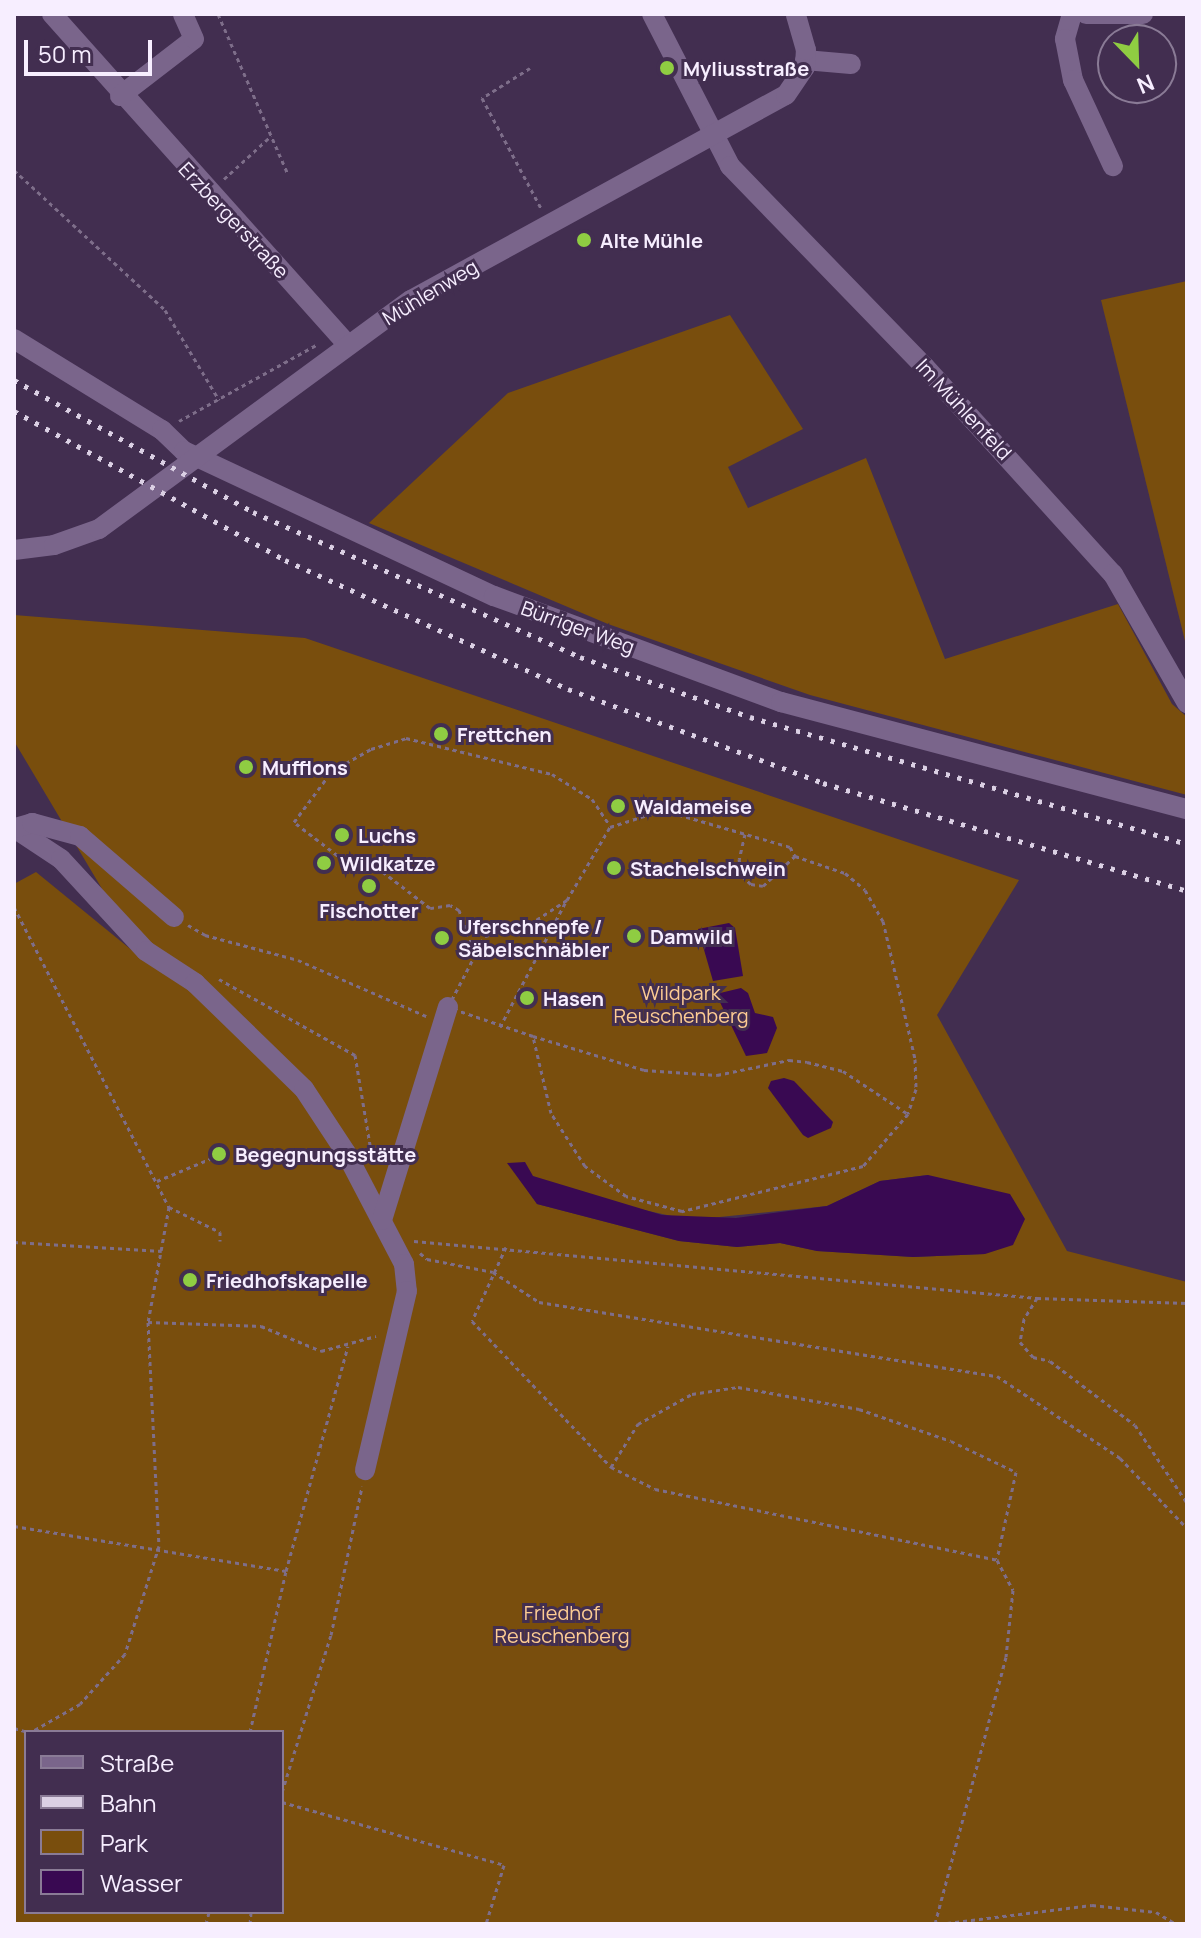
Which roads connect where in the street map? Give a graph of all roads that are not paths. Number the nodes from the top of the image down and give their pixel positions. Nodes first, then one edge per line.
1 (52, 14) edge
2 (183, 14) edge
3 (652, 14) edge
4 (796, 14) edge
5 (1072, 14) edge
6 (1086, 14) edge
7 (1143, 14) edge
8 (805, 60) junction
9 (851, 64) dead end
10 (120, 96) junction
11 (713, 137) junction
12 (1113, 166) dead end
13 (343, 338) junction
14 (14, 339) edge
15 (14, 550) edge
16 (1187, 703) edge
17 (1187, 809) edge
18 (14, 829) edge
19 (174, 917) road end
20 (445, 1015) road end
21 (382, 1220) junction
22 (365, 1470) road end

1 - 10 street, Erzbergerstraße
2 - 10 street
3 - 11 street
4 - 8 street
5 - 12 street
6 - 7 street
8 - 9 street
8 - 11 street, Mühlenweg
10 - 13 street, Erzbergerstraße
11 - 13 street, Mühlenweg
11 - 16 street, Im Mühlenfeld
13 - 15 street, Mühlenweg
14 - 17 street, Bürriger Weg
18 - 19 street
18 - 21 street
20 - 21 street
21 - 22 street

